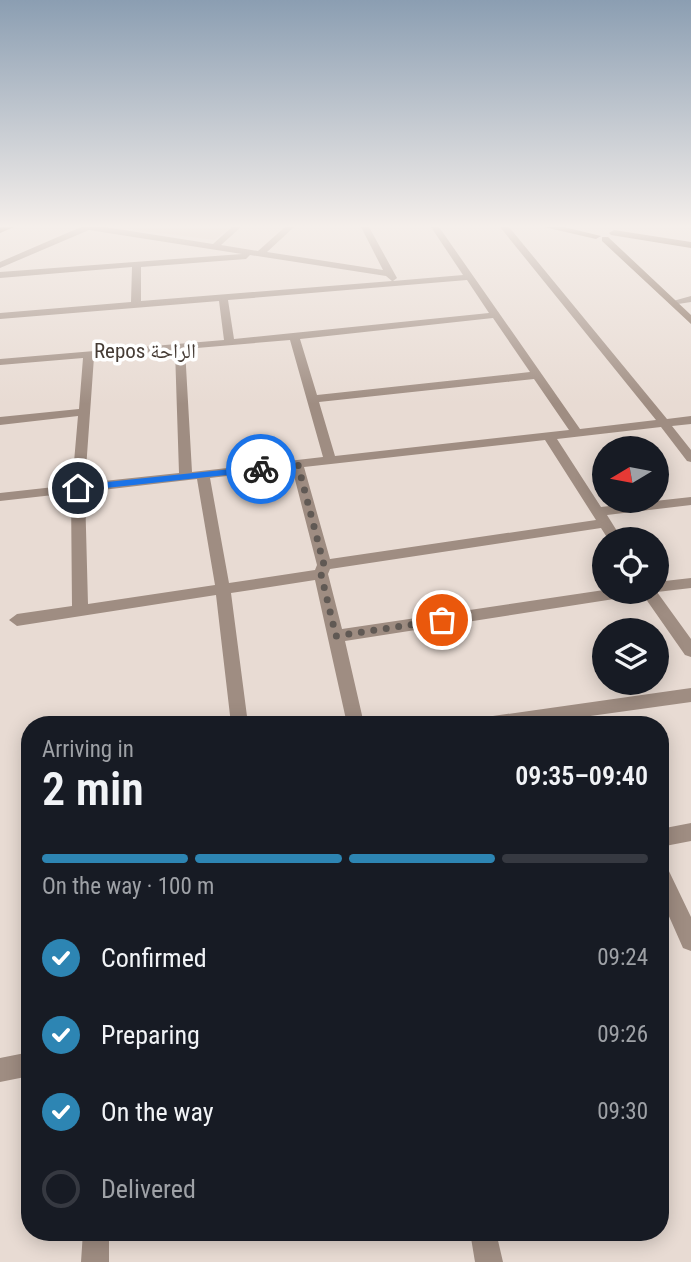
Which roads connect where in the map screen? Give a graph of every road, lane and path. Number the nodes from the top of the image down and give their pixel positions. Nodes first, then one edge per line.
1 (136, 286) edge
2 (328, 286) edge
3 (476, 286) edge
4 (552, 286) edge
5 (656, 286) edge
6 (661, 286) edge
7 (223, 297) junction
8 (691, 299) edge
9 (678, 301) junction
10 (136, 305) junction
11 (691, 314) edge
12 (495, 315) junction
13 (0, 316) edge
14 (691, 321) edge
15 (229, 341) junction
16 (296, 343) junction
17 (180, 346) junction
18 (89, 353) junction
19 (0, 362) edge
20 (536, 375) junction
21 (312, 398) junction
22 (85, 412) junction
23 (691, 420) edge
24 (0, 421) edge
25 (664, 424) junction
26 (576, 432) junction
27 (549, 436) junction
28 (691, 458) edge
29 (330, 461) junction
30 (298, 465) junction
31 (203, 476) junction
32 (186, 477) junction
33 (78, 488) junction
34 (0, 497) edge
35 (691, 500) edge
36 (601, 518) junction
37 (607, 527) edge
38 (323, 569) junction
39 (691, 583) edge
40 (669, 586) edge
41 (223, 589) junction
42 (592, 597) edge
43 (658, 604) edge
44 (80, 609) junction
45 (17, 620) dead end
46 (336, 636) junction
47 (691, 651) edge
48 (691, 695) edge
49 (238, 716) edge
50 (354, 716) edge
51 (591, 716) edge
52 (691, 832) edge
53 (669, 836) edge
54 (669, 898) edge
55 (691, 940) edge
56 (21, 1066) edge
57 (0, 1070) edge
58 (96, 1241) edge
59 (485, 1241) edge
60 (95, 1262) edge
61 (489, 1262) edge

1 - 10 street
2 - 7 street
3 - 12 street
4 - 25 street
5 - 14 street
6 - 9 street
7 - 10 street
7 - 15 street
8 - 9 street
9 - 11 street
10 - 13 street
12 - 16 street
12 - 20 street
15 - 16 street
15 - 17 street
16 - 21 street
16 - 29 street
17 - 18 street
17 - 32 street
18 - 19 street
18 - 22 street
20 - 21 street
20 - 26 street
21 - 29 street
22 - 24 street
22 - 33 street
23 - 25 street
25 - 26 street
25 - 28 street
26 - 27 street
27 - 29 street
27 - 36 street
29 - 30 street
30 - 31 street
30 - 38 street
31 - 32 street
31 - 41 street
32 - 33 street
33 - 34 street
33 - 44 street
35 - 36 street
36 - 37 street
36 - 38 street
38 - 41 street
38 - 46 street
39 - 40 street
41 - 44 street
41 - 49 street
42 - 46 street
43 - 47 street
44 - 45 street
46 - 50 street
48 - 51 street
52 - 53 street
54 - 55 street
56 - 57 street
58 - 60 street
59 - 61 street

